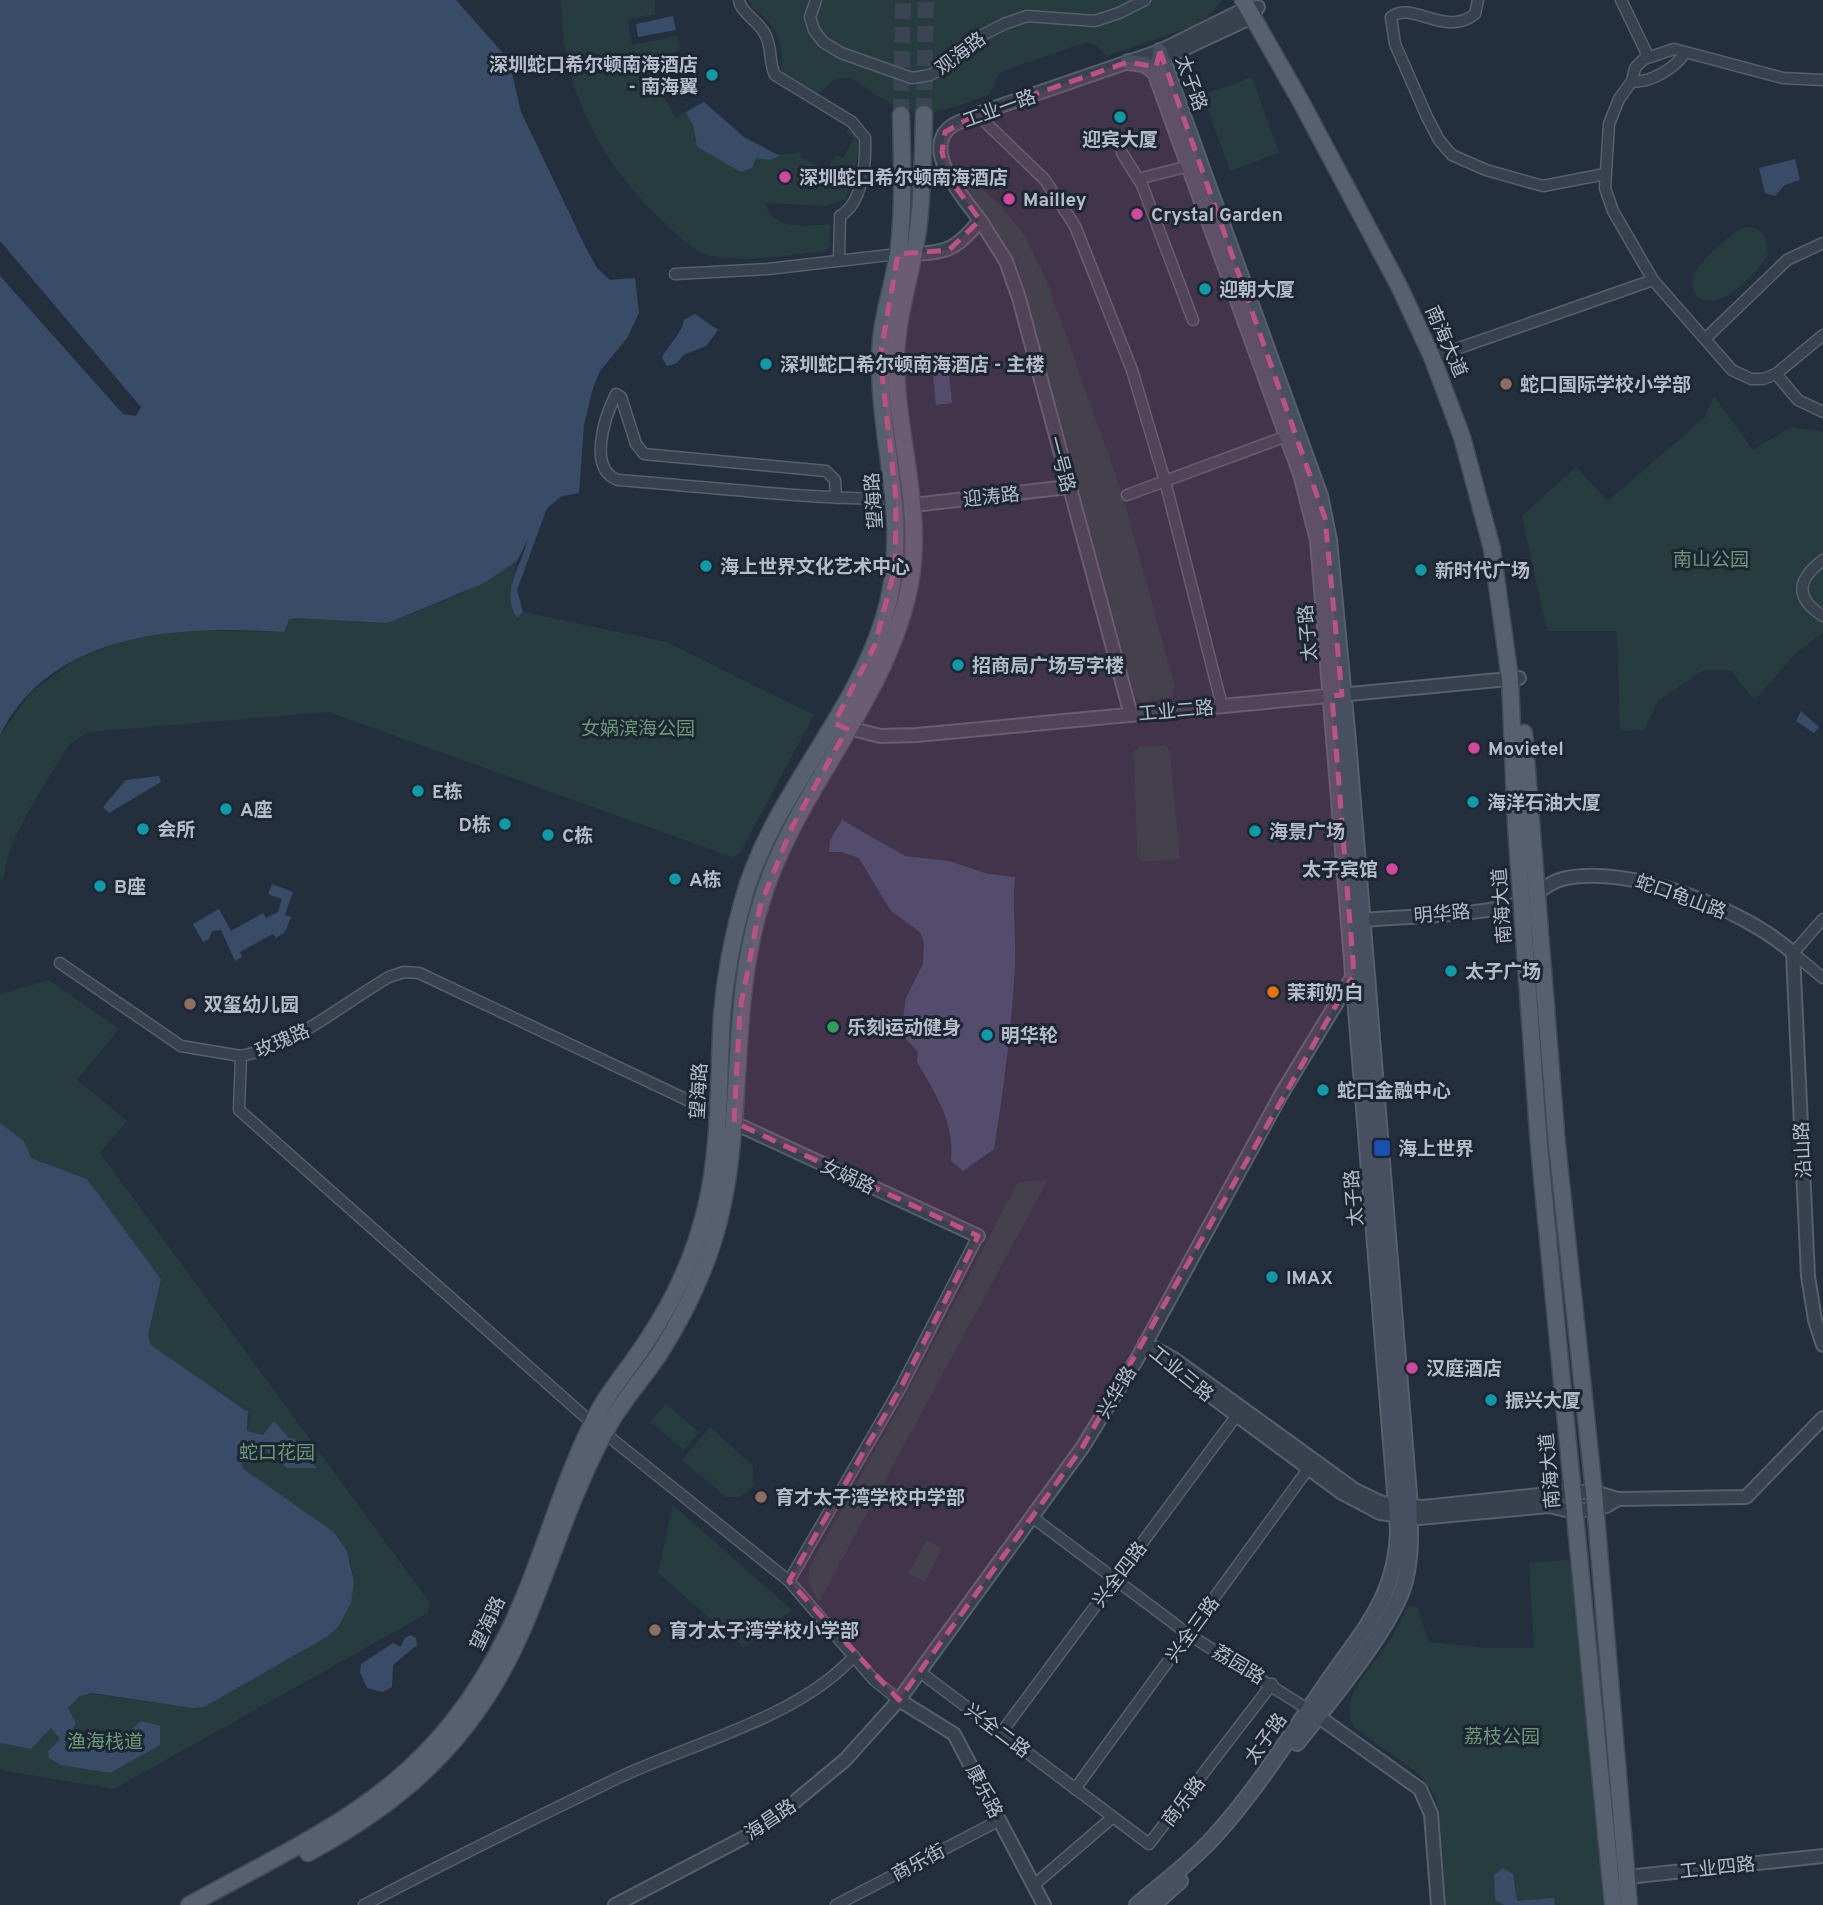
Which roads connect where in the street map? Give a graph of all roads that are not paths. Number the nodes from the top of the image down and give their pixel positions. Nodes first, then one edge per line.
1 (738, 0) edge
2 (816, 0) edge
3 (1145, 0) edge
4 (1478, 0) edge
5 (1621, 0) edge
6 (1251, 6) edge
7 (1166, 52) junction
8 (1684, 54) junction
9 (1648, 56) junction
10 (1128, 62) junction
11 (1162, 74) junction
12 (1823, 80) edge
13 (1632, 81) junction
14 (901, 114) tunnel mouth
15 (924, 114) tunnel mouth
16 (977, 114) junction
17 (1122, 153) dead end
18 (1189, 166) junction
19 (1605, 174) junction
20 (1138, 179) junction
21 (980, 220) junction
22 (1823, 243) edge
23 (906, 253) junction
24 (839, 259) junction
25 (675, 274) dead end
26 (1653, 279) junction
27 (1194, 320) dead end
28 (1823, 335) edge
29 (1706, 338) junction
30 (1441, 354) junction
31 (1776, 373) junction
32 (1823, 412) edge
33 (1287, 436) junction
34 (1165, 481) junction
35 (1068, 487) junction
36 (1127, 495) dead end
37 (836, 498) junction
38 (896, 499) junction
39 (914, 505) junction
40 (1823, 559) edge
41 (1823, 616) edge
42 (1514, 678) junction
43 (1337, 695) junction
44 (1222, 706) junction
45 (1131, 715) junction
46 (841, 726) junction
47 (1538, 892) junction
48 (1522, 903) junction
49 (1823, 919) edge
50 (1362, 920) junction
51 (1793, 953) junction
52 (60, 963) dead end
53 (1354, 974) junction
54 (1823, 978) edge
55 (1357, 1016) junction
56 (1322, 1026) junction
57 (241, 1056) junction
58 (726, 1119) junction
59 (978, 1236) joint
60 (1145, 1343) junction
61 (1823, 1345) edge
62 (1237, 1415) junction
63 (1823, 1418) edge
64 (598, 1427) junction
65 (1308, 1468) junction
66 (1573, 1492) junction
67 (1594, 1492) junction
68 (1618, 1499) junction
69 (1594, 1509) junction
70 (1403, 1512) junction
71 (1574, 1512) junction
72 (1032, 1517) junction
73 (1116, 1578) junction
74 (789, 1581) junction
75 (1188, 1634) junction
76 (854, 1656) junction
77 (920, 1672) junction
78 (1272, 1684) junction
79 (899, 1700) junction
80 (1313, 1713) junction
81 (1001, 1733) junction
82 (1075, 1789) junction
83 (1113, 1817) junction
84 (1000, 1820) junction
85 (1823, 1856) edge
86 (1618, 1878) junction
87 (1034, 1885) junction
88 (371, 1903) edge
89 (189, 1905) edge
90 (210, 1905) edge
91 (615, 1905) edge
92 (836, 1905) edge
93 (1044, 1905) edge
94 (1137, 1905) edge
95 (1153, 1905) edge
96 (1438, 1905) edge
97 (1613, 1905) edge
98 (1629, 1905) edge

1 - 24 street
2 - 3 street, 观海路
4 - 19 street
5 - 9 street
6 - 7 street, 工业一路
6 - 30 main road, 南海大道
6 - 42 main road, 南海大道
7 - 10 street, 工业一路
7 - 11 main road
8 - 9 street
8 - 12 street
8 - 13 street
9 - 13 street
10 - 11 main road
10 - 16 street, 工业一路
11 - 18 main road, 太子路
11 - 43 main road, 太子路
13 - 19 street
14 - 23 main road, 望海路
15 - 23 main road, 望海路
16 - 21 street, 工业一路
16 - 34 street
17 - 20 street
18 - 20 street
18 - 33 main road, 太子路
19 - 26 street
20 - 27 street
21 - 23 street
21 - 35 street, 一号路
22 - 29 street
23 - 24 street
23 - 38 main road, 望海路
23 - 39 main road, 望海路
24 - 25 street
26 - 29 street
26 - 30 street
28 - 31 street
29 - 31 street
30 - 42 main road, 南海大道
31 - 32 street
33 - 34 street
33 - 43 main road, 太子路
34 - 36 street
34 - 44 street
35 - 39 street, 迎涛路
35 - 45 street, 一号路
37 - 37 street
37 - 38 street
38 - 46 main road, 望海路
39 - 46 main road, 望海路
40 - 41 street
42 - 43 street, 工业二路
42 - 47 main road, 南海大道
42 - 48 main road, 南海大道
43 - 44 street, 工业二路
43 - 50 main road, 太子路
43 - 53 main road, 太子路
44 - 45 street, 工业二路
45 - 46 street, 工业二路
46 - 58 main road, 望海路
47 - 48 street, 蛇口龟山路
47 - 51 street, 蛇口龟山路
47 - 67 main road, 南海大道
48 - 50 street, 明华路
48 - 66 main road, 南海大道
49 - 51 street
50 - 70 main road, 太子路
51 - 54 street
51 - 61 street, 沿山路
52 - 57 street
53 - 55 main road, 太子路
53 - 56 street, 兴华路
55 - 56 street
55 - 70 main road, 太子路
56 - 60 street, 兴华路
57 - 58 street, 玫瑰路
57 - 64 street, 玫瑰路
58 - 59 street, 女娲路
58 - 64 main road, 望海路
59 - 74 street
60 - 62 street, 工业三路
60 - 70 street, 工业三路
60 - 72 street, 兴华路
62 - 65 street, 工业三路
62 - 73 street, 兴全四路
63 - 68 street, 工业三路
64 - 74 street
64 - 89 main road, 望海路
64 - 90 main road, 望海路
65 - 70 street, 工业三路
65 - 75 street, 兴全三路
66 - 67 street, 工业三路
66 - 70 street, 工业三路
66 - 71 main road, 南海大道
67 - 68 street, 工业三路
67 - 69 main road, 南海大道
68 - 69 street, 工业三路
69 - 71 street, 工业三路
69 - 86 main road, 南海大道
70 - 71 street, 工业三路
70 - 80 main road, 太子路
71 - 86 main road, 南海大道
72 - 73 street, 荔园路
72 - 77 street, 兴华路
73 - 75 street, 荔园路
73 - 81 street, 兴全四路
74 - 76 street
75 - 78 street, 荔园路
75 - 82 street, 兴全三路
76 - 79 street
76 - 88 street
77 - 79 street, 兴华路
77 - 81 street, 兴全二路
78 - 80 street, 荔园路
78 - 83 street, 商乐路
79 - 84 street, 康乐路
79 - 91 street, 海昌路
80 - 94 main road, 太子路
80 - 95 main road, 太子路
80 - 96 street, 荔园路
81 - 82 street, 兴全二路
82 - 83 street, 商乐路
83 - 87 street
84 - 87 street, 康乐路
84 - 92 street, 商乐街
85 - 86 street, 工业四路
86 - 97 main road, 南海大道
86 - 98 main road, 南海大道
87 - 93 street, 康乐路

